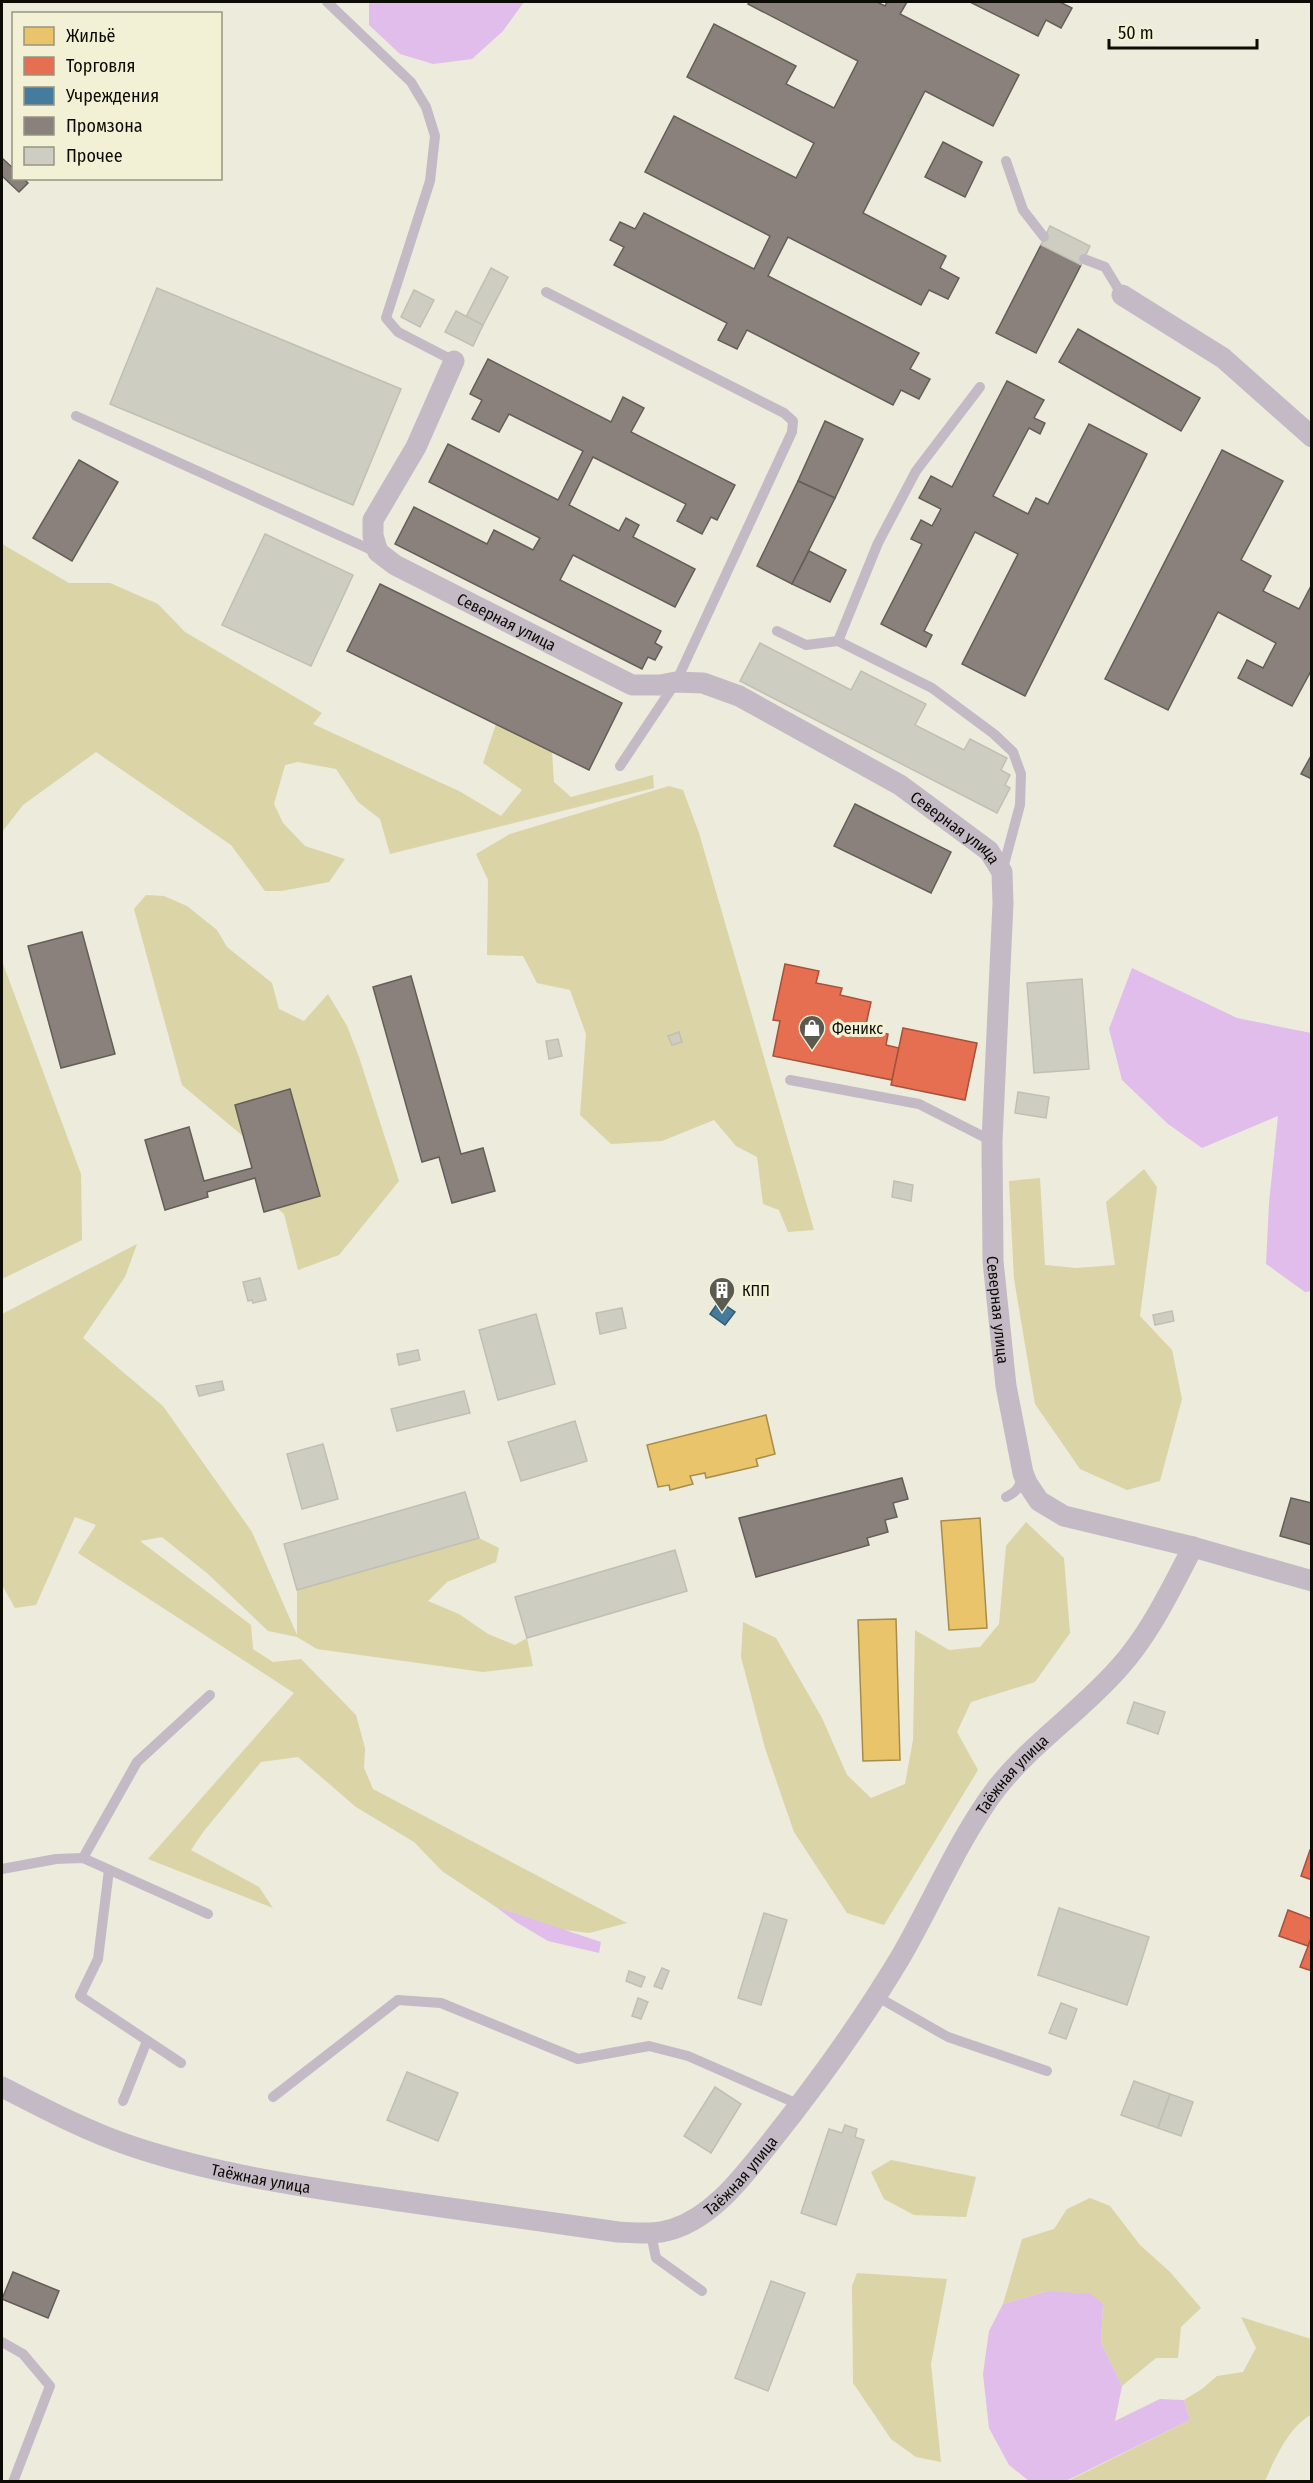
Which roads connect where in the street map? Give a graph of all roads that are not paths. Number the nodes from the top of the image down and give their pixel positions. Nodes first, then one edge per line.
1 (327, 2) edge
2 (1006, 161) dead end
3 (1044, 237) dead end
4 (1084, 259) dead end
5 (546, 292) dead end
6 (1122, 295) joint
7 (454, 361) joint
8 (980, 387) dead end
9 (76, 416) dead end
10 (1311, 437) edge
11 (378, 552) junction
12 (777, 631) dead end
13 (838, 641) junction
14 (676, 682) junction
15 (620, 766) dead end
16 (1002, 872) junction
17 (790, 1080) dead end
18 (992, 1141) junction
19 (1023, 1473) junction
20 (1006, 1497) dead end
21 (1193, 1547) junction
22 (1311, 1581) edge
23 (210, 1695) dead end
24 (83, 1858) junction
25 (2, 1869) edge
26 (109, 1870) junction
27 (208, 1914) dead end
28 (876, 1996) junction
29 (147, 2041) junction
30 (181, 2063) dead end
31 (1047, 2071) dead end
32 (2, 2087) edge
33 (273, 2097) dead end
34 (123, 2101) dead end
35 (800, 2105) junction
36 (651, 2234) junction
37 (702, 2291) dead end
38 (2, 2342) edge
39 (13, 2481) edge

1 - 7 lane
2 - 3 lane
4 - 6 lane
5 - 14 lane
6 - 10 street
7 - 11 street
8 - 13 lane
9 - 11 lane
11 - 14 street, Северная улица
12 - 13 lane
13 - 16 lane
14 - 15 lane
14 - 16 street, Северная улица
16 - 18 street, Северная улица
17 - 18 lane
18 - 19 street, Северная улица
19 - 20 lane
19 - 21 street, Северная улица
21 - 22 street, Северная улица
21 - 28 street, Таёжная улица
23 - 24 lane
24 - 25 lane
24 - 26 lane
26 - 27 lane
26 - 29 lane
28 - 31 lane
28 - 35 street, Таёжная улица
29 - 30 lane
29 - 34 lane
32 - 36 street, Таёжная улица
33 - 35 lane
35 - 36 street, Таёжная улица
36 - 37 lane
38 - 39 lane

